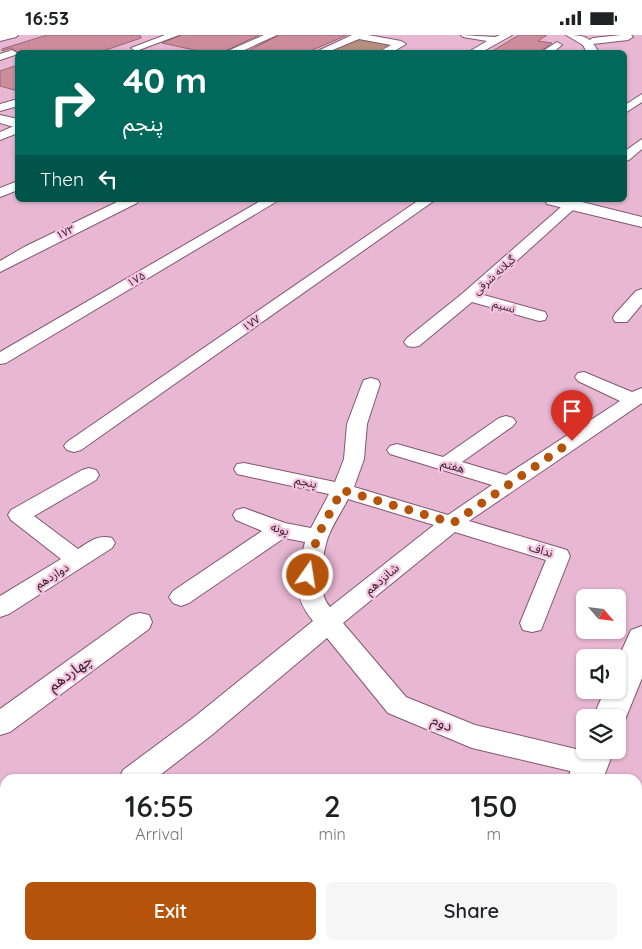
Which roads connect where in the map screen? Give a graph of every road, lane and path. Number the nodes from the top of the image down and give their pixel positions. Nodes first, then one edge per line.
1 (12, 35) edge
2 (174, 35) edge
3 (272, 35) edge
4 (356, 35) edge
5 (466, 35) edge
6 (508, 35) edge
7 (572, 35) edge
8 (629, 36) edge
9 (0, 38) edge
10 (495, 40) junction
11 (589, 43) edge
12 (557, 45) dead end
13 (136, 48) dead end
14 (235, 50) edge
15 (325, 50) edge
16 (388, 50) edge
17 (477, 50) edge
18 (550, 50) edge
19 (606, 50) edge
20 (608, 50) edge
21 (12, 53) dead end
22 (0, 57) edge
23 (639, 93) edge
24 (0, 96) edge
25 (15, 100) edge
26 (15, 102) edge
27 (0, 108) edge
28 (627, 108) edge
29 (0, 119) edge
30 (12, 128) edge
31 (0, 136) edge
32 (642, 143) edge
33 (627, 155) edge
34 (15, 186) edge
35 (0, 193) edge
36 (128, 202) edge
37 (269, 202) edge
38 (425, 202) edge
39 (574, 202) edge
40 (642, 222) edge
41 (0, 267) edge
42 (642, 294) edge
43 (469, 296) junction
44 (539, 316) dead end
45 (621, 318) dead end
46 (413, 342) dead end
47 (0, 359) edge
48 (584, 377) dead end
49 (371, 384) dead end
50 (638, 397) edge
51 (506, 422) dead end
52 (74, 446) dead end
53 (397, 450) dead end
54 (446, 464) junction
55 (244, 469) dead end
56 (89, 475) dead end
57 (509, 483) junction
58 (342, 490) junction
59 (244, 515) dead end
60 (453, 523) junction
61 (280, 530) junction
62 (317, 537) junction
63 (104, 543) dead end
64 (77, 560) junction
65 (181, 597) dead end
66 (0, 608) edge
67 (140, 622) dead end
68 (329, 623) junction
69 (532, 623) dead end
70 (642, 638) edge
71 (613, 709) edge
72 (0, 725) edge
73 (591, 764) edge
74 (139, 774) edge

1 - 9 main road
2 - 13 street
3 - 14 street
4 - 15 street
4 - 16 street
5 - 10 street
6 - 10 street
7 - 11 main road
8 - 11 street
8 - 20 street
10 - 17 street
11 - 19 main road
12 - 18 street
21 - 22 street
23 - 28 street
24 - 25 street
26 - 27 street
29 - 30 main road
30 - 31 street
32 - 33 street
34 - 35 street
36 - 41 street, ۱۷۳
37 - 47 street, ۱۷۵
38 - 52 street, ۱۷۷
39 - 40 main road
39 - 43 street, گیلانه شرقی
42 - 45 street
43 - 44 street, نسیم
43 - 46 street, گیلانه شرقی
48 - 50 street
49 - 58 street, دوم
50 - 57 street, شانزدهم
51 - 54 street
53 - 54 street, هفتم
54 - 57 street, هفتم
55 - 58 street, پنجم
56 - 64 street
57 - 60 street, شانزدهم
58 - 60 street, پنجم
58 - 62 street, دوم
59 - 61 street, پونه
60 - 68 street, شانزدهم
60 - 69 street, نداف
61 - 62 street, پونه
61 - 65 street
62 - 68 street, دوم
63 - 64 street, دوازدهم
64 - 66 street, دوازدهم
67 - 72 street, چهاردهم
68 - 73 street, دوم
68 - 74 street, شانزدهم
70 - 71 main road

